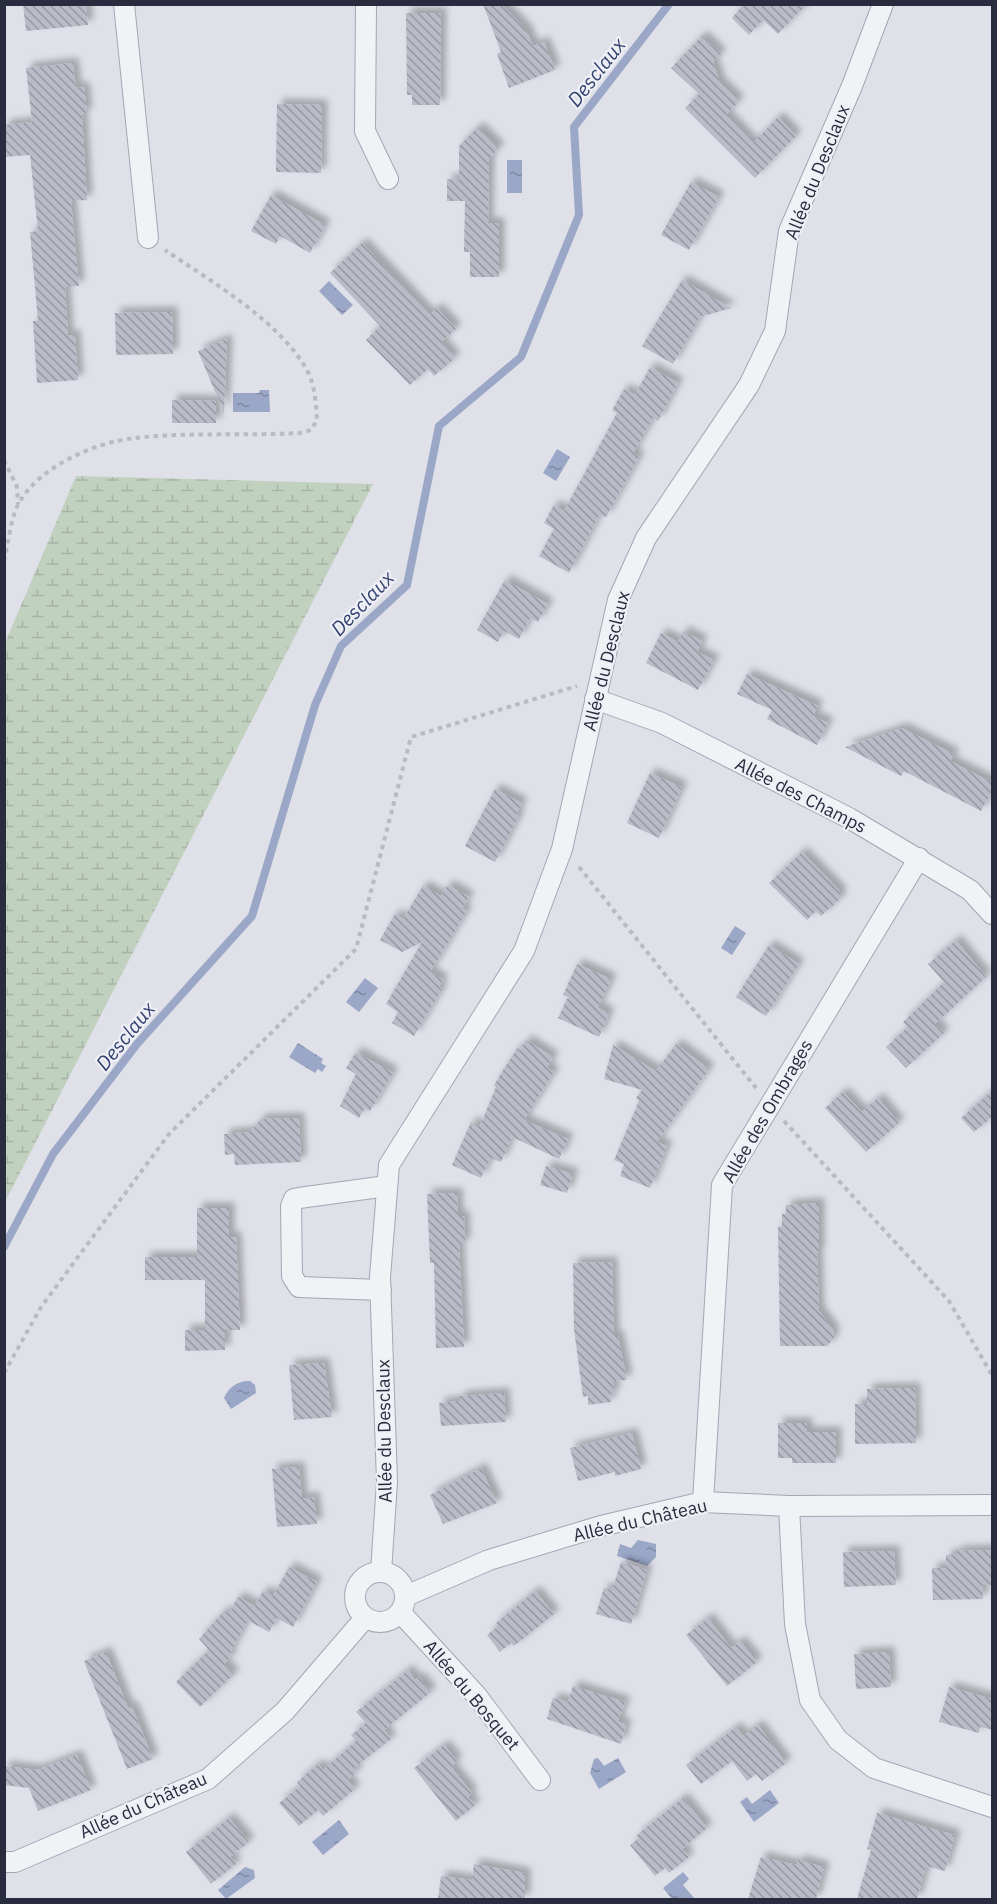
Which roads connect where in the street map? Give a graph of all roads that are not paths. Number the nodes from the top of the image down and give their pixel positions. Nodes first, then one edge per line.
1 (124, 4) edge
2 (366, 4) edge
3 (883, 4) edge
4 (388, 179) dead end
5 (148, 238) road end
6 (595, 699) junction
7 (919, 858) junction
8 (993, 914) edge
9 (387, 1186) junction
10 (381, 1290) junction
11 (703, 1502) junction
12 (993, 1505) edge
13 (789, 1506) junction
14 (381, 1572) junction
15 (403, 1605) junction
16 (364, 1618) junction
17 (540, 1780) dead end
18 (993, 1807) edge
19 (4, 1862) edge

1 - 5 street
2 - 4 street
3 - 6 street, Allée du Desclaux
6 - 7 street, Allée des Champs
6 - 9 street, Allée du Desclaux
7 - 8 street, Allée des Champs
7 - 11 street, Allée des Ombrages
9 - 10 street, Allée du Desclaux
9 - 10 street
10 - 14 street, Allée du Desclaux
11 - 13 street, Allée du Château
11 - 15 street, Allée du Château
12 - 13 street, Allée du Château
13 - 18 street
14 - 15 street
14 - 16 street
15 - 16 street
15 - 17 street, Allée du Bosquet
16 - 19 street, Allée du Château

